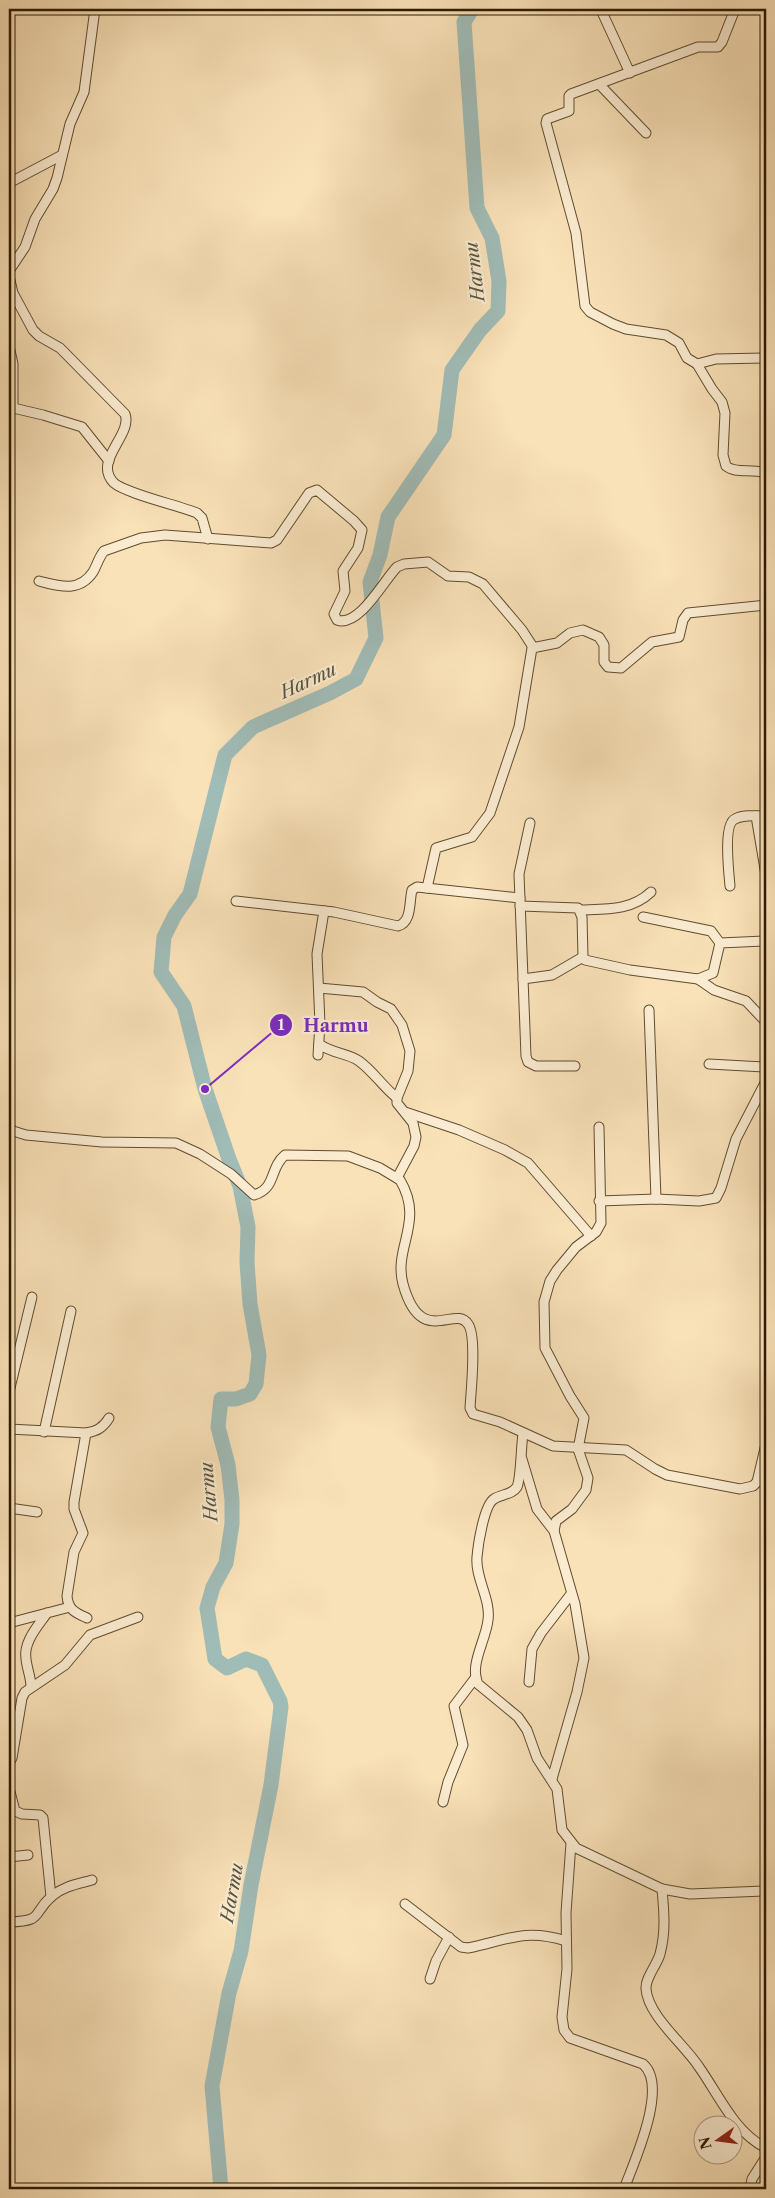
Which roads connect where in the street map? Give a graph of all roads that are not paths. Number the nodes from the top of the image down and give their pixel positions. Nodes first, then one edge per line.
1 (95, 9) edge
2 (735, 9) edge
3 (602, 12) dead end
4 (630, 73) junction
5 (599, 84) junction
6 (646, 133) dead end
7 (62, 154) junction
8 (9, 182) edge
9 (9, 272) edge
10 (9, 346) edge
11 (766, 358) edge
12 (697, 364) junction
13 (11, 408) edge
14 (109, 461) junction
15 (766, 473) edge
16 (208, 539) junction
17 (39, 581) dead end
18 (766, 605) edge
19 (533, 647) junction
20 (756, 816) junction
21 (766, 816) edge
22 (530, 823) dead end
23 (766, 875) edge
24 (730, 886) dead end
25 (426, 888) junction
26 (651, 892) dead end
27 (236, 900) dead end
28 (520, 902) junction
29 (580, 910) junction
30 (324, 912) junction
31 (643, 918) dead end
32 (766, 941) edge
33 (720, 943) junction
34 (583, 957) junction
35 (523, 979) junction
36 (698, 979) junction
37 (319, 988) junction
38 (649, 1010) dead end
39 (766, 1022) edge
40 (319, 1044) junction
41 (318, 1055) dead end
42 (709, 1064) dead end
43 (575, 1066) dead end
44 (766, 1067) edge
45 (766, 1081) edge
46 (397, 1098) junction
47 (405, 1112) junction
48 (9, 1126) edge
49 (599, 1127) dead end
50 (397, 1178) junction
51 (656, 1199) junction
52 (600, 1201) junction
53 (591, 1236) junction
54 (32, 1296) dead end
55 (71, 1311) dead end
56 (9, 1392) edge
57 (109, 1418) dead end
58 (9, 1429) edge
59 (44, 1432) junction
60 (86, 1433) junction
61 (524, 1434) junction
62 (766, 1444) edge
63 (578, 1449) junction
64 (520, 1454) junction
65 (9, 1508) edge
66 (37, 1512) dead end
67 (554, 1531) junction
68 (571, 1594) junction
69 (70, 1607) junction
70 (47, 1613) junction
71 (88, 1618) dead end
72 (138, 1618) dead end
73 (9, 1623) edge
74 (476, 1678) junction
75 (529, 1682) dead end
76 (31, 1687) junction
77 (9, 1764) edge
78 (552, 1779) junction
79 (9, 1788) edge
80 (443, 1802) dead end
81 (12, 1812) edge
82 (571, 1843) junction
83 (28, 1855) dead end
84 (9, 1857) edge
85 (92, 1880) dead end
86 (662, 1889) junction
87 (766, 1891) edge
88 (51, 1897) junction
89 (405, 1904) dead end
90 (9, 1922) edge
91 (449, 1937) junction
92 (566, 1941) junction
93 (430, 1979) dead end
94 (766, 2148) edge
95 (766, 2157) edge
96 (624, 2189) edge
97 (750, 2189) edge

1 - 7 street
2 - 4 street
3 - 4 street
4 - 5 street
5 - 6 street
5 - 12 street
7 - 8 street
7 - 9 street
9 - 14 street
10 - 13 street
11 - 12 street
12 - 15 street
13 - 14 street
14 - 16 street
16 - 17 street
16 - 19 street
18 - 19 street
19 - 25 street
20 - 21 street
20 - 23 street
20 - 24 street
22 - 28 street
25 - 28 street
25 - 30 street
26 - 29 street
27 - 30 street
28 - 29 street
28 - 35 street
29 - 34 street
30 - 37 street
31 - 33 street
32 - 33 street
33 - 36 street
34 - 35 street
34 - 36 street
35 - 43 street
36 - 39 street
37 - 40 street
37 - 46 street
38 - 51 street
40 - 41 street
40 - 46 street
42 - 44 street
45 - 51 street
46 - 47 street
47 - 50 street
47 - 53 street
48 - 50 street
49 - 52 street
50 - 61 street
51 - 52 street
52 - 53 street
53 - 63 street
54 - 56 street
55 - 59 street
57 - 60 street
58 - 59 street
59 - 60 street
60 - 69 street
61 - 63 street
61 - 64 street
62 - 63 street
63 - 67 street
64 - 67 street
64 - 74 street
65 - 66 street
67 - 68 street
68 - 75 street
68 - 78 street
69 - 70 street
69 - 71 street
70 - 73 street
70 - 76 street
72 - 76 street
74 - 78 street
74 - 80 street
76 - 77 street
78 - 82 street
79 - 81 street
81 - 88 street
82 - 86 street
82 - 92 street
83 - 84 street
85 - 88 street
86 - 87 street
86 - 94 street
88 - 90 street
89 - 91 street
91 - 92 street
91 - 93 street
92 - 96 street
95 - 97 street

